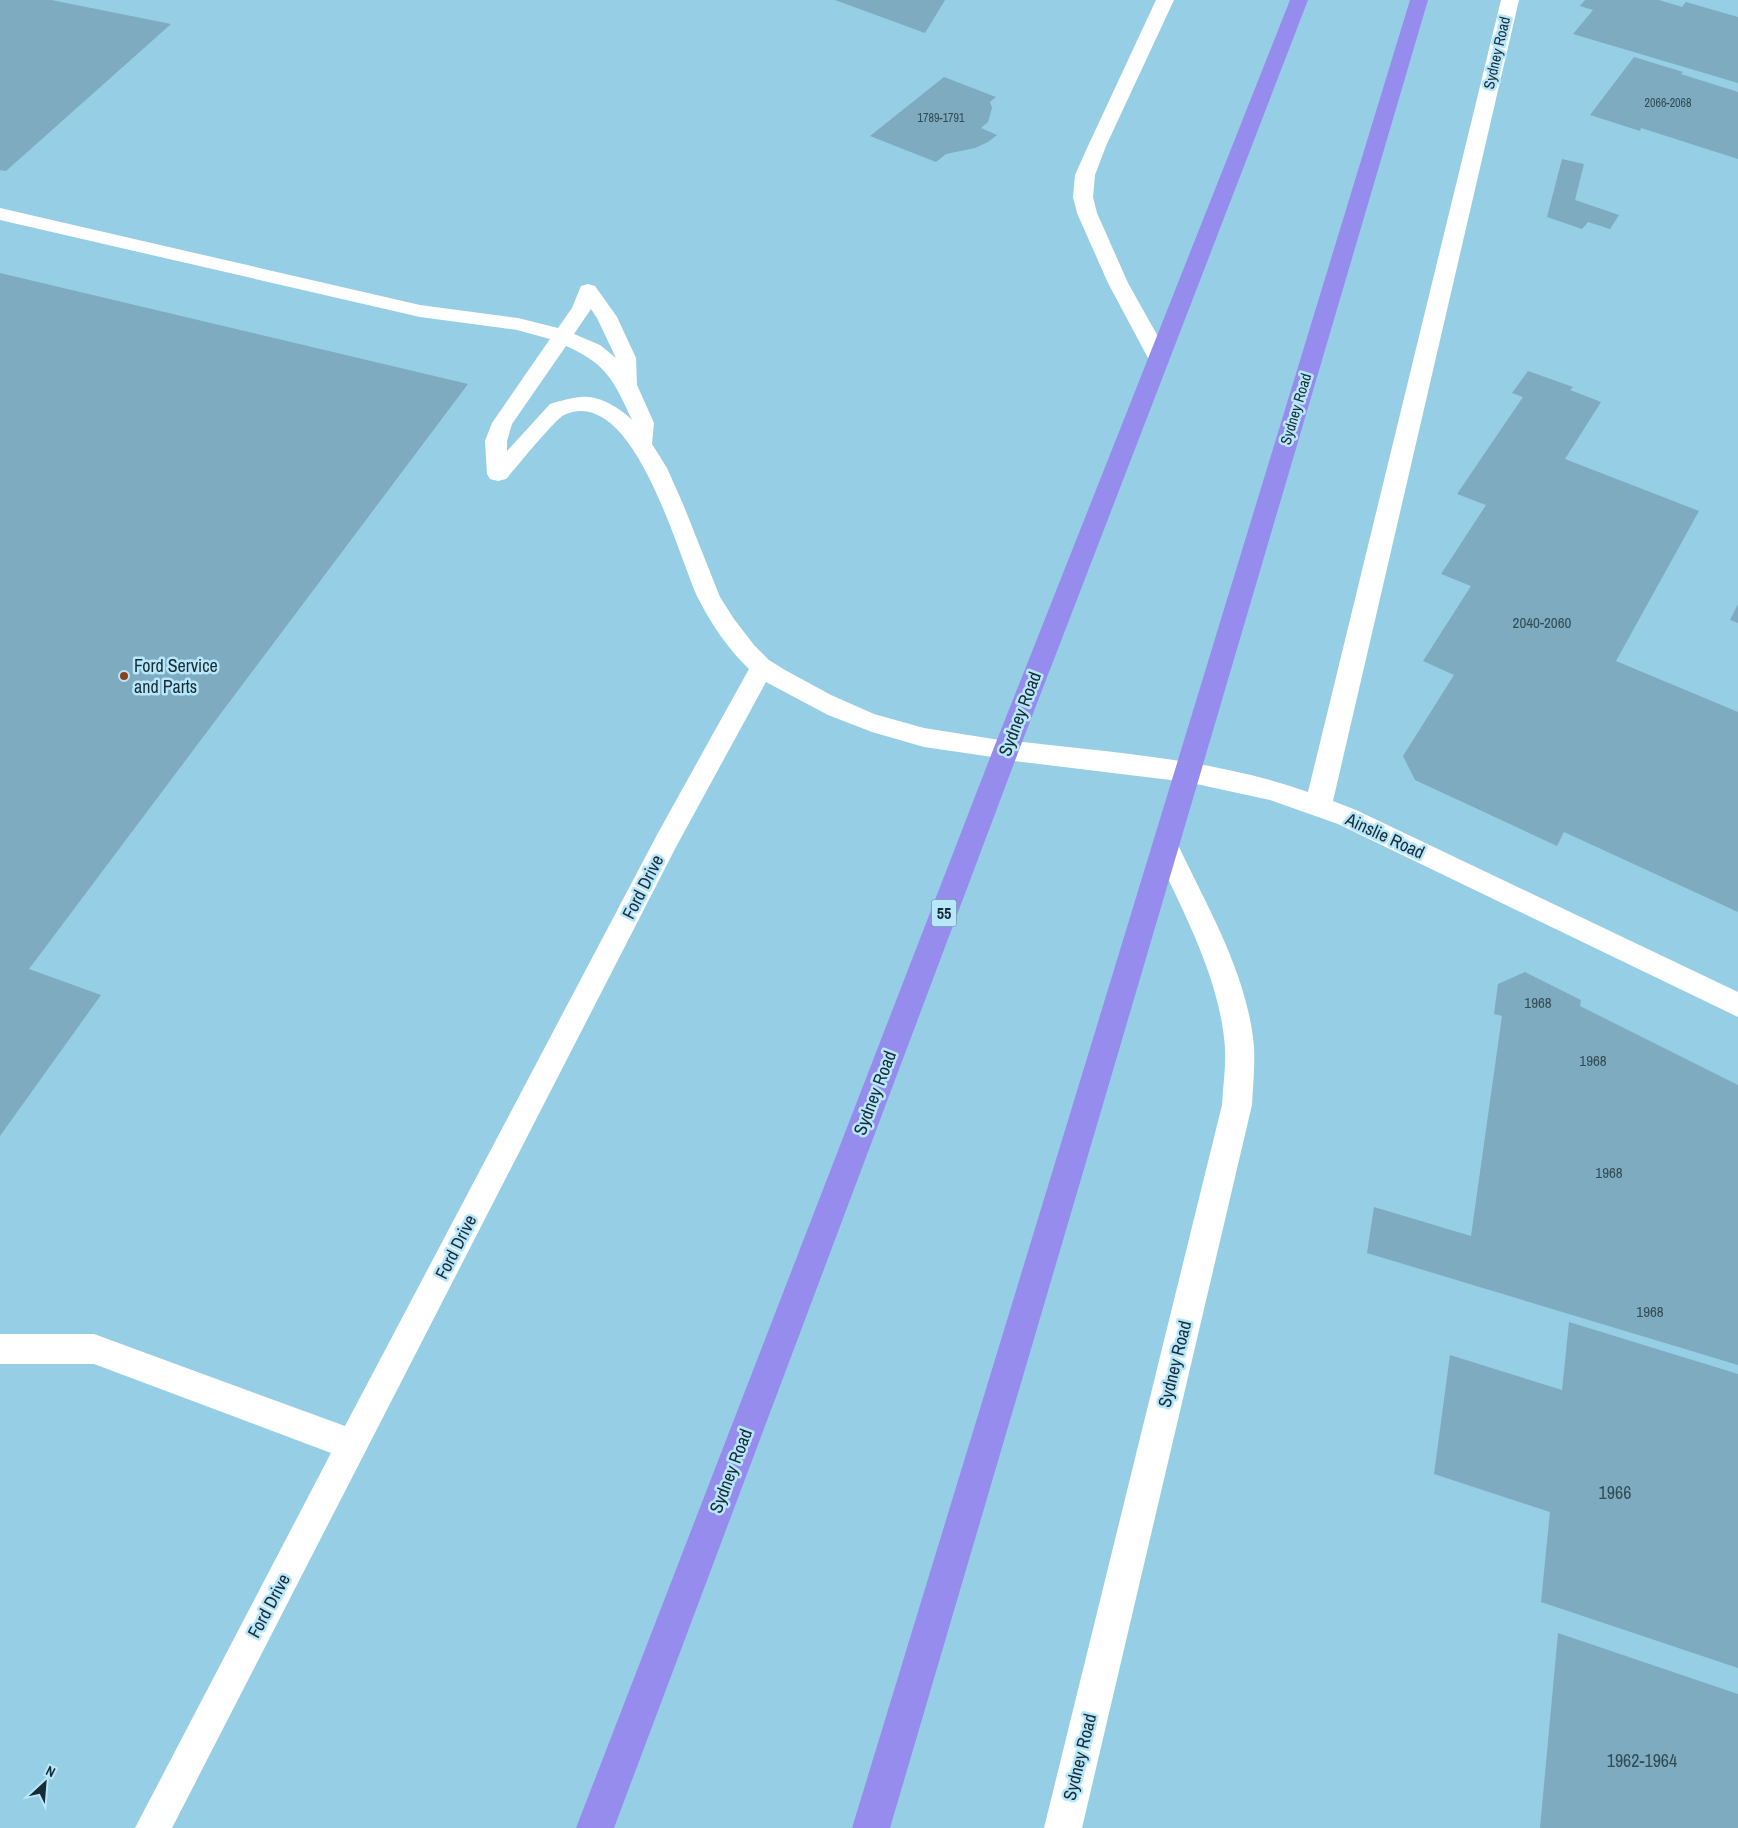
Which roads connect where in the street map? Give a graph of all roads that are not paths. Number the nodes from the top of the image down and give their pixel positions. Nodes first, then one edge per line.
1 (1165, 0) edge
2 (1298, 0) edge
3 (1419, 0) edge
4 (1510, 0) edge
5 (0, 214) edge
6 (562, 336) junction
7 (1159, 358) junction
8 (628, 386) junction
9 (520, 396) junction
10 (557, 409) junction
11 (642, 443) junction
12 (762, 667) junction
13 (1006, 750) junction
14 (1186, 772) junction
15 (1318, 806) junction
16 (1166, 847) junction
17 (1738, 1005) edge
18 (0, 1349) edge
19 (353, 1444) junction
20 (153, 1828) edge
21 (595, 1828) edge
22 (871, 1828) edge
23 (1063, 1828) edge

1 - 7 street
2 - 7 highway, Sydney Road / 55
3 - 14 highway, Sydney Road
4 - 15 street, Sydney Road
5 - 6 lane
6 - 8 lane
6 - 8 lane
6 - 9 lane
7 - 13 highway, Sydney Road / 55
8 - 11 lane
9 - 10 lane
9 - 10 lane
10 - 11 lane
11 - 12 lane
12 - 13 lane
12 - 19 lane, Ford Drive
13 - 14 street, Ainslie Road
13 - 21 highway, Sydney Road / 55
14 - 15 street, Ainslie Road
14 - 16 highway, Sydney Road
15 - 17 street, Ainslie Road
16 - 22 highway, Sydney Road
16 - 23 street, Sydney Road
18 - 19 lane
19 - 20 lane, Ford Drive

